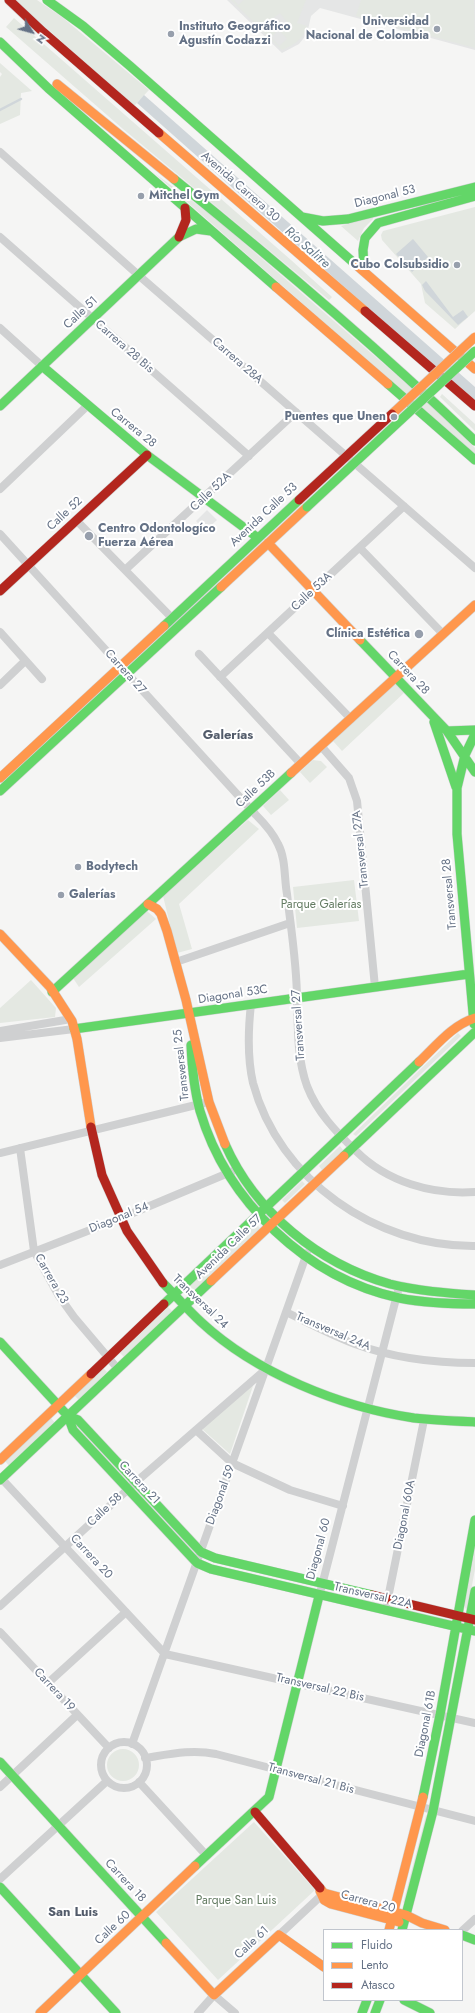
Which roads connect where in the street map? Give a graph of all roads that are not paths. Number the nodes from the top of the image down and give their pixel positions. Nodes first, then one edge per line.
1 (9, 0) edge
2 (47, 0) edge
3 (0, 42) edge
4 (17, 56) junction
5 (0, 152) edge
6 (475, 187) edge
7 (475, 196) edge
8 (184, 208) junction
9 (300, 216) junction
10 (211, 231) junction
11 (0, 237) edge
12 (179, 237) junction
13 (364, 270) junction
14 (138, 275) junction
15 (92, 319) junction
16 (0, 328) edge
17 (475, 336) edge
18 (475, 352) edge
19 (42, 366) junction
20 (475, 369) edge
21 (0, 406) edge
22 (88, 406) junction
23 (475, 406) edge
24 (296, 412) junction
25 (475, 441) edge
26 (147, 454) junction
27 (248, 456) junction
28 (475, 460) edge
29 (0, 489) edge
30 (204, 498) junction
31 (404, 506) junction
32 (76, 520) junction
33 (0, 534) edge
34 (258, 538) junction
35 (268, 543) junction
36 (360, 548) junction
37 (28, 565) junction
38 (475, 568) edge
39 (125, 570) junction
40 (314, 590) junction
41 (0, 591) edge
42 (475, 605) edge
43 (172, 618) junction
44 (0, 632) edge
45 (268, 633) junction
46 (443, 634) junction
47 (199, 654) dead end
48 (25, 662) junction
49 (120, 666) junction
50 (127, 674) junction
51 (220, 677) junction
52 (396, 677) junction
53 (42, 679) dead end
54 (0, 685) edge
55 (430, 714) junction
56 (351, 719) junction
57 (475, 730) edge
58 (447, 731) junction
59 (475, 734) edge
60 (321, 746) junction
61 (465, 755) junction
62 (301, 764) junction
63 (475, 772) edge
64 (0, 778) edge
65 (457, 788) junction
66 (0, 791) edge
67 (251, 810) junction
68 (148, 904) junction
69 (290, 923) junction
70 (0, 934) edge
71 (176, 962) junction
72 (469, 974) junction
73 (375, 987) junction
74 (52, 992) junction
75 (297, 998) junction
76 (251, 1004) junction
77 (190, 1014) junction
78 (474, 1018) edge
79 (71, 1019) junction
80 (74, 1029) junction
81 (0, 1031) edge
82 (475, 1032) edge
83 (0, 1038) edge
84 (209, 1102) junction
85 (198, 1105) junction
86 (91, 1131) junction
87 (341, 1137) junction
88 (352, 1147) junction
89 (20, 1148) junction
90 (0, 1153) edge
91 (238, 1169) junction
92 (304, 1172) junction
93 (228, 1173) junction
94 (314, 1183) junction
95 (475, 1192) edge
96 (263, 1212) junction
97 (121, 1218) junction
98 (276, 1219) junction
99 (269, 1226) junction
100 (475, 1246) edge
101 (309, 1247) junction
102 (34, 1251) junction
103 (306, 1257) junction
104 (0, 1265) edge
105 (400, 1288) junction
106 (175, 1295) junction
107 (475, 1295) edge
108 (397, 1298) junction
109 (475, 1304) edge
110 (185, 1306) junction
111 (286, 1312) junction
112 (0, 1342) edge
113 (382, 1352) junction
114 (108, 1358) junction
115 (475, 1363) edge
116 (118, 1369) junction
117 (266, 1369) junction
118 (58, 1405) junction
119 (368, 1409) junction
120 (68, 1416) junction
121 (424, 1420) junction
122 (475, 1422) edge
123 (196, 1430) junction
124 (0, 1460) edge
125 (232, 1463) junction
126 (1, 1478) edge
127 (136, 1482) junction
128 (128, 1489) junction
129 (343, 1506) junction
130 (475, 1520) edge
131 (65, 1546) junction
132 (201, 1552) junction
133 (197, 1563) junction
134 (322, 1583) junction
135 (475, 1591) edge
136 (319, 1596) junction
137 (388, 1599) junction
138 (0, 1606) edge
139 (386, 1611) junction
140 (126, 1612) junction
141 (457, 1616) junction
142 (472, 1620) edge
143 (455, 1627) junction
144 (472, 1631) edge
145 (0, 1632) edge
146 (165, 1654) junction
147 (298, 1682) junction
148 (48, 1683) junction
149 (77, 1715) junction
150 (440, 1715) junction
151 (452, 1718) junction
152 (475, 1723) edge
153 (132, 1744) junction
154 (109, 1748) junction
155 (146, 1758) junction
156 (0, 1762) edge
157 (276, 1770) junction
158 (12, 1776) junction
159 (107, 1781) junction
160 (139, 1782) junction
161 (0, 1787) edge
162 (421, 1808) junction
163 (433, 1811) junction
164 (255, 1812) junction
165 (475, 1821) edge
166 (58, 1825) junction
167 (207, 1856) junction
168 (0, 1879) edge
169 (0, 1887) edge
170 (322, 1892) junction
171 (393, 1916) junction
172 (142, 1917) junction
173 (475, 1919) edge
174 (404, 1923) edge
175 (389, 1929) edge
176 (442, 1929) edge
177 (463, 1932) edge
178 (279, 1935) junction
179 (475, 1940) edge
180 (323, 1966) edge
181 (81, 1975) junction
182 (214, 1995) junction
183 (366, 2001) edge
184 (380, 2001) edge
185 (406, 2001) edge
186 (40, 2013) edge
187 (116, 2013) edge
188 (198, 2013) edge
189 (235, 2013) edge
190 (362, 2013) edge
191 (375, 2013) edge
192 (430, 2013) edge

1 - 23 main road, Avenida Carrera 30
2 - 9 main road, Avenida Carrera 30
3 - 4 main road
4 - 8 main road
4 - 25 main road
5 - 14 street, Carrera 28A
6 - 9 main road, Diagonal 53
7 - 13 main road, Diagonal 53
8 - 10 main road
8 - 12 main road, Calle 51
9 - 13 main road, Avenida Carrera 30
10 - 12 main road, Calle 51
10 - 28 main road
11 - 15 street, Carrera 28 Bis
12 - 14 main road, Calle 51
13 - 20 main road, Avenida Carrera 30
14 - 15 main road, Calle 51
14 - 24 street, Carrera 28A
15 - 19 main road, Calle 51
15 - 27 street, Carrera 28 Bis
16 - 19 street, Carrera 28
17 - 34 main road, Avenida Calle 53, bridge
18 - 35 main road, Avenida Calle 53, bridge
19 - 21 main road, Calle 51
19 - 22 main road, Carrera 28
22 - 26 main road, Carrera 28
22 - 29 street
24 - 27 street, Calle 52A
24 - 31 street, Carrera 28A
26 - 30 main road, Carrera 28
26 - 32 main road, Calle 52
27 - 30 street, Calle 52A
30 - 34 main road, Carrera 28
30 - 39 street, Calle 52A
31 - 36 street, Calle 53A
31 - 38 street, Carrera 28A
32 - 37 main road, Calle 52
32 - 39 street
33 - 37 street, Carrera 27
34 - 43 main road, Avenida Calle 53
35 - 40 main road, Carrera 28
35 - 50 main road, Avenida Calle 53
36 - 40 street, Calle 53A
36 - 46 street
37 - 41 main road, Calle 52
37 - 49 street, Carrera 27
39 - 43 street
40 - 45 street, Calle 53A
40 - 52 main road, Carrera 28
42 - 46 main road, Calle 53B
43 - 49 main road, Avenida Calle 53
44 - 48 street
45 - 51 street, Calle 53A
45 - 56 street
46 - 52 main road, Calle 53B
47 - 51 street
48 - 53 street
48 - 54 street
49 - 50 street, Carrera 27
49 - 64 main road, Avenida Calle 53
50 - 66 main road, Avenida Calle 53
50 - 67 street, Carrera 27
51 - 62 street
52 - 55 main road, Carrera 28
52 - 56 main road, Calle 53B
55 - 58 main road, Carrera 28
55 - 65 main road
56 - 60 main road, Calle 53B
57 - 58 main road
58 - 61 main road, Carrera 28
59 - 61 main road, Transversal 28
60 - 62 main road, Calle 53B
60 - 73 street, Transversal 27A
61 - 63 main road, Carrera 28
61 - 65 main road, Transversal 28
62 - 67 main road, Calle 53B
65 - 72 main road, Transversal 28
67 - 68 main road, Calle 53B
67 - 69 street, Transversal 27
68 - 71 main road, Transversal 25
68 - 74 main road, Calle 53B
69 - 71 street
69 - 75 street, Transversal 27
70 - 74 main road, Transversal 24
71 - 77 main road, Transversal 25
72 - 73 main road, Diagonal 53C
72 - 78 main road, Transversal 28
73 - 75 main road, Diagonal 53C
74 - 79 main road, Transversal 24
75 - 76 main road, Diagonal 53C
75 - 87 street, Transversal 27
76 - 77 main road, Diagonal 53C
76 - 92 street
77 - 80 main road, Diagonal 53C
77 - 84 main road, Transversal 25
77 - 85 main road, Transversal 25
78 - 82 main road, Transversal 28
78 - 87 main road, Avenida Calle 57
79 - 80 main road, Transversal 24
79 - 81 street
80 - 83 street, Diagonal 53C
80 - 86 main road, Transversal 24
82 - 88 main road, Avenida Calle 57
84 - 85 street
84 - 91 main road, Transversal 25
85 - 86 street
85 - 93 main road, Transversal 25
86 - 89 street
86 - 97 main road, Transversal 24
87 - 88 street, Transversal 27
87 - 92 main road, Avenida Calle 57
88 - 94 main road, Avenida Calle 57
88 - 95 street, Transversal 27
89 - 90 street
89 - 102 street, Carrera 23
91 - 93 street, Diagonal 54
91 - 96 main road, Transversal 25
92 - 94 street
92 - 96 main road, Avenida Calle 57
93 - 96 main road, Transversal 25
93 - 97 street, Diagonal 54
94 - 98 main road, Avenida Calle 57
94 - 100 street
96 - 98 main road, Transversal 25
96 - 99 main road, Transversal 25
96 - 106 main road, Avenida Calle 57
97 - 102 street, Diagonal 54
97 - 106 main road, Transversal 24
98 - 99 main road, Avenida Calle 57
98 - 101 main road, Transversal 25
99 - 103 main road, Transversal 25
99 - 110 main road, Avenida Calle 57
101 - 103 street, Diagonal 59
101 - 105 main road, Transversal 25
102 - 104 street, Diagonal 54
102 - 114 street, Carrera 23
103 - 108 main road, Transversal 25
103 - 111 street, Diagonal 59
105 - 107 main road, Transversal 25
105 - 108 street, Diagonal 60
106 - 110 main road, Transversal 24
106 - 114 main road, Avenida Calle 57
108 - 109 main road, Transversal 25
108 - 113 street, Diagonal 60
110 - 116 main road, Avenida Calle 57
110 - 117 main road, Transversal 24
111 - 113 street, Transversal 24A
111 - 117 street, Diagonal 59
112 - 118 main road, Carrera 21
113 - 115 street, Transversal 24A
113 - 119 street, Diagonal 60
114 - 116 street, Carrera 23
114 - 118 main road, Avenida Calle 57
116 - 120 main road, Avenida Calle 57
117 - 119 main road, Transversal 24
117 - 123 street, Calle 58
117 - 125 street, Diagonal 59
118 - 120 main road, Carrera 21
118 - 124 main road, Avenida Calle 57
119 - 121 main road, Transversal 24
119 - 129 street, Diagonal 60
120 - 126 main road, Avenida Calle 57
120 - 127 main road, Carrera 21
120 - 128 main road, Carrera 21
121 - 122 main road, Transversal 24
121 - 137 street, Diagonal 60A
123 - 125 street
123 - 127 street, Calle 58
125 - 129 street
125 - 132 street, Diagonal 59
126 - 131 street, Carrera 20
127 - 128 street, Calle 58
127 - 132 main road, Carrera 21
128 - 131 street, Calle 58
128 - 133 main road, Carrera 21
129 - 134 street, Diagonal 60
130 - 141 main road, Diagonal 61B
131 - 138 street, Calle 58
131 - 140 street, Carrera 20
132 - 133 street, Diagonal 59
132 - 134 main road, Transversal 22A
133 - 136 main road, Transversal 22A
133 - 146 street, Diagonal 59
134 - 136 street, Diagonal 60
134 - 137 main road, Transversal 22A
135 - 142 main road, Diagonal 61B
136 - 139 main road, Transversal 22A
136 - 147 main road, Diagonal 60
137 - 139 street, Diagonal 60A
137 - 141 main road, Transversal 22A
139 - 143 main road, Transversal 22A
140 - 146 street, Carrera 20
140 - 148 street
141 - 142 main road, Transversal 22A
141 - 143 main road, Diagonal 61B
142 - 144 main road, Diagonal 61B
143 - 144 main road, Transversal 22A
143 - 150 main road, Diagonal 61B
144 - 151 main road, Diagonal 61B
145 - 148 street, Carrera 19
146 - 147 street, Transversal 22 Bis
146 - 153 street, Diagonal 59
147 - 150 street, Transversal 22 Bis
147 - 157 main road, Diagonal 60
148 - 149 street, Carrera 19
149 - 154 street, Carrera 19
149 - 158 street
150 - 151 street, Transversal 22 Bis
150 - 162 main road, Diagonal 61B
151 - 152 street, Transversal 22 Bis
151 - 163 main road, Diagonal 61B
153 - 154 street
153 - 155 street
154 - 159 street
155 - 157 street, Transversal 21 Bis
155 - 160 street
156 - 158 main road, Carrera 18
157 - 162 street, Transversal 21 Bis
157 - 164 main road, Diagonal 60
158 - 161 street
158 - 166 main road, Carrera 18
159 - 160 street
159 - 166 street
160 - 167 street
162 - 163 street, Transversal 21 Bis
162 - 171 main road, Diagonal 61B
163 - 165 street, Transversal 21 Bis
163 - 174 main road, Diagonal 61B
164 - 167 main road, Calle 60
164 - 170 main road
166 - 168 street
166 - 172 main road, Carrera 18
167 - 172 main road, Calle 60
169 - 181 main road
170 - 171 main road, Carrera 20
170 - 178 street, Calle 61
171 - 174 main road, Carrera 20
171 - 175 main road, Diagonal 61B
172 - 181 main road, Calle 60
172 - 182 main road, Carrera 18
173 - 177 street
174 - 176 main road, Carrera 20
177 - 179 main road
178 - 180 main road
178 - 182 main road, Calle 61
181 - 186 main road, Calle 60
181 - 187 main road
182 - 188 street, Calle 61
182 - 189 street, Carrera 18
183 - 190 main road
184 - 191 main road
185 - 192 main road

